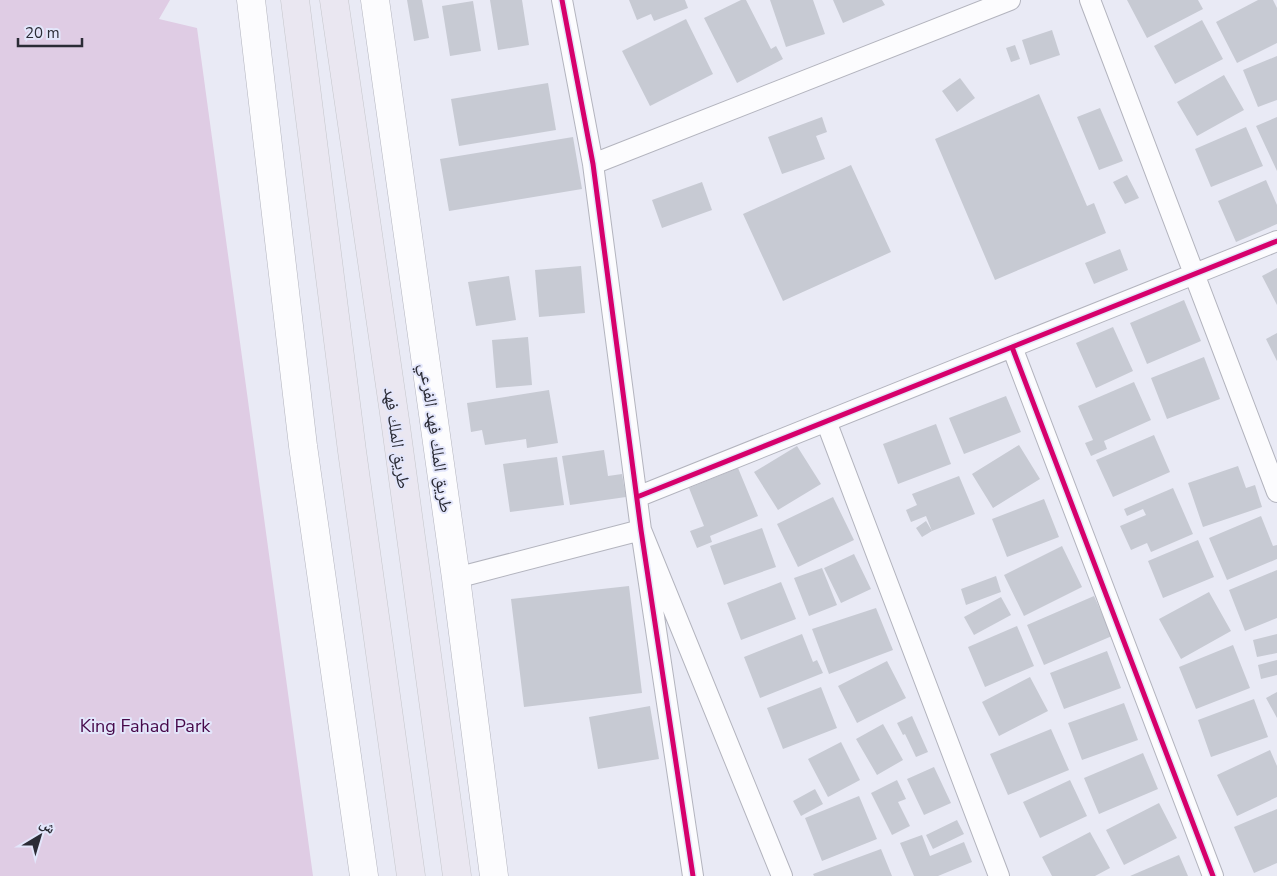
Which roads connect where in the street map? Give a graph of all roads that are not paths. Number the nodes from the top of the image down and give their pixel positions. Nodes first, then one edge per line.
1 (251, 0) edge
2 (295, 0) edge
3 (334, 0) edge
4 (374, 0) edge
5 (562, 0) edge
6 (1010, 0) edge
7 (1090, 0) edge
8 (593, 164) junction
9 (1277, 241) edge
10 (1194, 274) junction
11 (1012, 347) junction
12 (826, 421) junction
13 (1277, 492) edge
14 (637, 497) junction
15 (641, 530) junction
16 (456, 578) junction
17 (364, 876) edge
18 (411, 876) edge
19 (457, 876) edge
20 (494, 876) edge
21 (693, 876) edge
22 (782, 876) edge
23 (999, 876) edge
24 (1213, 876) edge

1 - 17 main road
2 - 18 highway
3 - 19 highway, طريق الملك فهد
4 - 16 main road, طريق الملك فهد الفرعي
5 - 8 street
6 - 8 street
7 - 10 street
8 - 14 street
9 - 10 street
10 - 11 street
10 - 13 street
11 - 12 street
11 - 24 street
12 - 14 street
12 - 23 street
14 - 15 street
15 - 16 street
15 - 21 street
15 - 22 street
16 - 20 main road, طريق الملك فهد الفرعي

